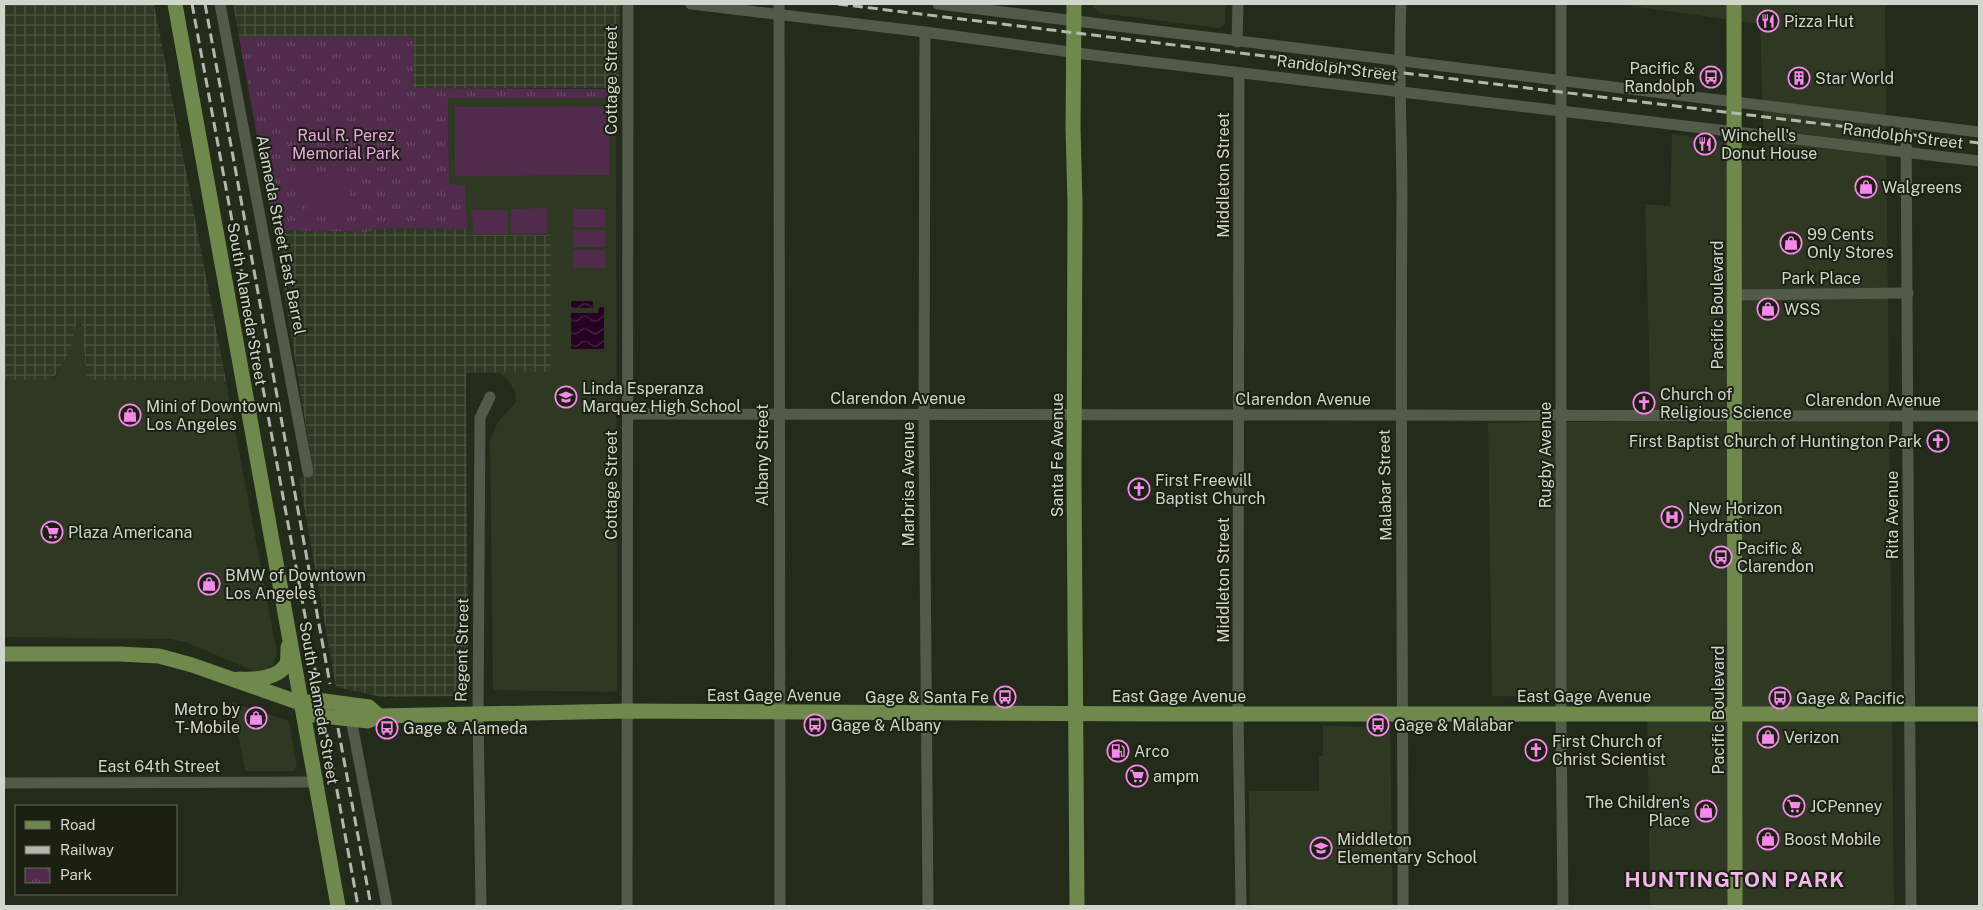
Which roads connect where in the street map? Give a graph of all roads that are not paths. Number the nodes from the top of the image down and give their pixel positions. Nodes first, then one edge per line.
1 (175, 4) edge
2 (220, 4) edge
3 (628, 4) edge
4 (691, 4) edge
5 (938, 4) edge
6 (1074, 4) edge
7 (1238, 4) edge
8 (1401, 4) edge
9 (1561, 4) edge
10 (1734, 4) edge
11 (778, 9) edge
12 (1074, 20) junction
13 (925, 32) junction
14 (1237, 42) junction
15 (1074, 53) junction
16 (1399, 60) junction
17 (1239, 73) junction
18 (1561, 80) junction
19 (1400, 93) junction
20 (1734, 102) junction
21 (1562, 112) junction
22 (1906, 123) junction
23 (1733, 132) junction
24 (1979, 132) edge
25 (1907, 153) junction
26 (1979, 161) edge
27 (1908, 293) junction
28 (1735, 295) junction
29 (490, 397) dead end
30 (627, 414) junction
31 (778, 414) junction
32 (924, 415) junction
33 (1075, 415) junction
34 (1239, 415) junction
35 (1400, 415) junction
36 (1561, 415) junction
37 (1735, 416) junction
38 (1908, 416) junction
39 (1979, 416) edge
40 (308, 472) dead end
41 (289, 633) junction
42 (4, 654) edge
43 (226, 678) junction
44 (310, 707) junction
45 (627, 711) junction
46 (778, 712) junction
47 (925, 712) junction
48 (1076, 713) junction
49 (1403, 713) junction
50 (478, 714) junction
51 (1238, 714) junction
52 (1561, 714) junction
53 (1735, 714) junction
54 (1908, 714) junction
55 (1979, 714) edge
56 (379, 716) junction
57 (346, 719) junction
58 (315, 782) junction
59 (4, 783) edge
60 (338, 906) edge
61 (387, 906) edge
62 (481, 906) edge
63 (627, 906) edge
64 (780, 906) edge
65 (928, 906) edge
66 (1077, 906) edge
67 (1241, 906) edge
68 (1403, 906) edge
69 (1563, 906) edge
70 (1735, 906) edge
71 (1911, 906) edge

1 - 41 main road, South Alameda Street
2 - 40 street, Alameda Street East Barrel
3 - 30 street, Cottage Street
4 - 11 street, Randolph Street
5 - 12 street, Randolph Street
6 - 12 main road, Santa Fe Avenue
7 - 14 street
8 - 16 street, Malabar Street
9 - 18 street, Rugby Avenue
10 - 20 main road, Pacific Boulevard
11 - 13 street, Randolph Street
11 - 31 street, Albany Street
12 - 14 street, Randolph Street
12 - 15 main road, Santa Fe Avenue
13 - 15 street, Randolph Street
13 - 32 street, Marbrisa Avenue
14 - 16 street, Randolph Street
15 - 17 street, Randolph Street
15 - 33 main road, Santa Fe Avenue
16 - 18 street, Randolph Street
16 - 19 street, Malabar Street
17 - 19 street, Randolph Street
17 - 34 street, Middleton Street
18 - 20 street, Randolph Street
18 - 21 street, Rugby Avenue
19 - 21 street, Randolph Street
19 - 35 street, Malabar Street
20 - 22 street, Randolph Street
20 - 23 main road, Pacific Boulevard
21 - 23 street, Randolph Street
21 - 36 street, Rugby Avenue
22 - 24 street, Randolph Street
22 - 25 street, Rita Avenue
23 - 25 street, Randolph Street
23 - 28 main road, Pacific Boulevard
25 - 26 street, Randolph Street
25 - 27 street, Rita Avenue
27 - 28 street, Park Place
27 - 38 street, Rita Avenue
28 - 37 main road, Pacific Boulevard
29 - 50 street, Regent Street
30 - 31 street, Clarendon Avenue
30 - 45 street, Cottage Street
31 - 32 street, Clarendon Avenue
31 - 46 street, Albany Street
32 - 33 street, Clarendon Avenue
32 - 47 street, Marbrisa Avenue
33 - 34 street, Clarendon Avenue
33 - 48 main road, Santa Fe Avenue
34 - 35 street, Clarendon Avenue
34 - 51 street, Middleton Street
35 - 36 street, Clarendon Avenue
35 - 49 street, Malabar Street
36 - 37 street, Clarendon Avenue
36 - 52 street, Rugby Avenue
37 - 38 street, Clarendon Avenue
37 - 53 main road, Pacific Boulevard
38 - 39 street, Clarendon Avenue
38 - 54 street, Rita Avenue
41 - 43 main road
41 - 44 main road, South Alameda Street
42 - 43 main road, East Gage Avenue
43 - 44 main road, East Gage Avenue
44 - 56 main road, East Gage Avenue
44 - 57 main road, East Gage Avenue
44 - 58 main road, South Alameda Street
45 - 46 main road, East Gage Avenue
45 - 50 main road, East Gage Avenue
45 - 63 street, Cottage Street
46 - 47 main road, East Gage Avenue
46 - 64 street, Albany Street
47 - 48 main road, East Gage Avenue
47 - 65 street, Marbrisa Avenue
48 - 51 main road, East Gage Avenue
48 - 66 main road, Santa Fe Avenue
49 - 51 main road, East Gage Avenue
49 - 52 main road, East Gage Avenue
49 - 68 street, Malabar Street
50 - 56 main road, East Gage Avenue
50 - 62 street, Regent Street
51 - 67 street, Middleton Street
52 - 53 main road, East Gage Avenue
52 - 69 street, Rugby Avenue
53 - 54 main road, East Gage Avenue
53 - 70 main road, Pacific Boulevard
54 - 55 main road, East Gage Avenue
54 - 71 street, Rita Avenue
56 - 57 main road, East Gage Avenue
57 - 61 street
58 - 59 street, East 64th Street
58 - 60 main road, South Alameda Street

